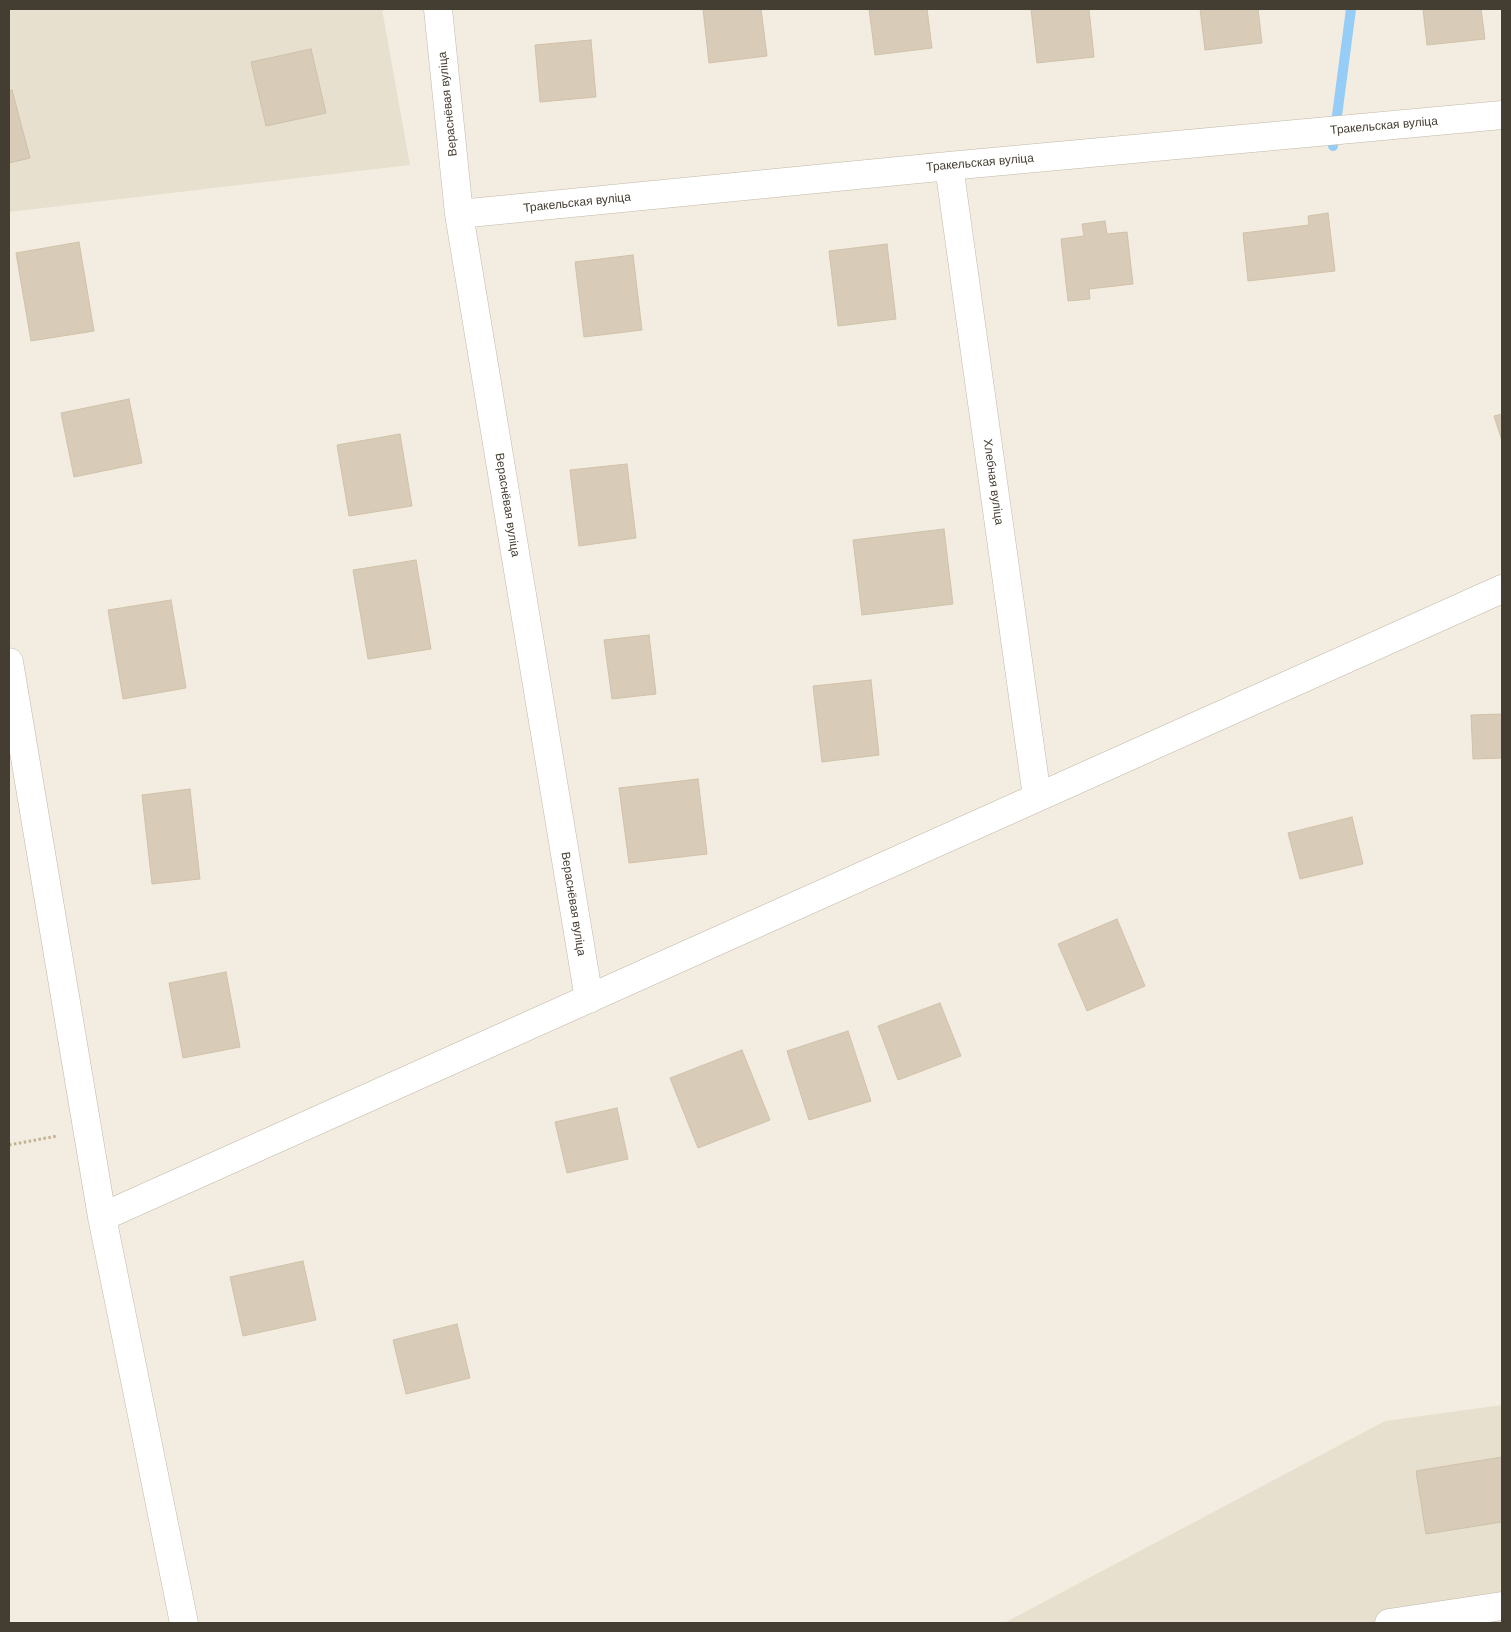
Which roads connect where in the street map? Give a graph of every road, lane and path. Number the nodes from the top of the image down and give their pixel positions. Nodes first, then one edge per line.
1 (438, 9) edge
2 (1502, 115) edge
3 (949, 166) junction
4 (459, 214) junction
5 (1502, 589) edge
6 (9, 662) edge
7 (1037, 797) junction
8 (588, 999) junction
9 (87, 1130) junction
10 (9, 1145) edge
11 (102, 1217) junction
12 (1502, 1606) edge
13 (184, 1623) edge
14 (1389, 1623) edge

1 - 4 street, Вераснёвая вуліца
2 - 3 street, Тракельская вуліца
3 - 4 street, Тракельская вуліца
3 - 7 street, Хлебная вуліца
4 - 8 street, Вераснёвая вуліца
5 - 7 street
6 - 9 street
7 - 8 street
8 - 11 street
9 - 10 path
9 - 11 street
11 - 13 street
12 - 14 street

